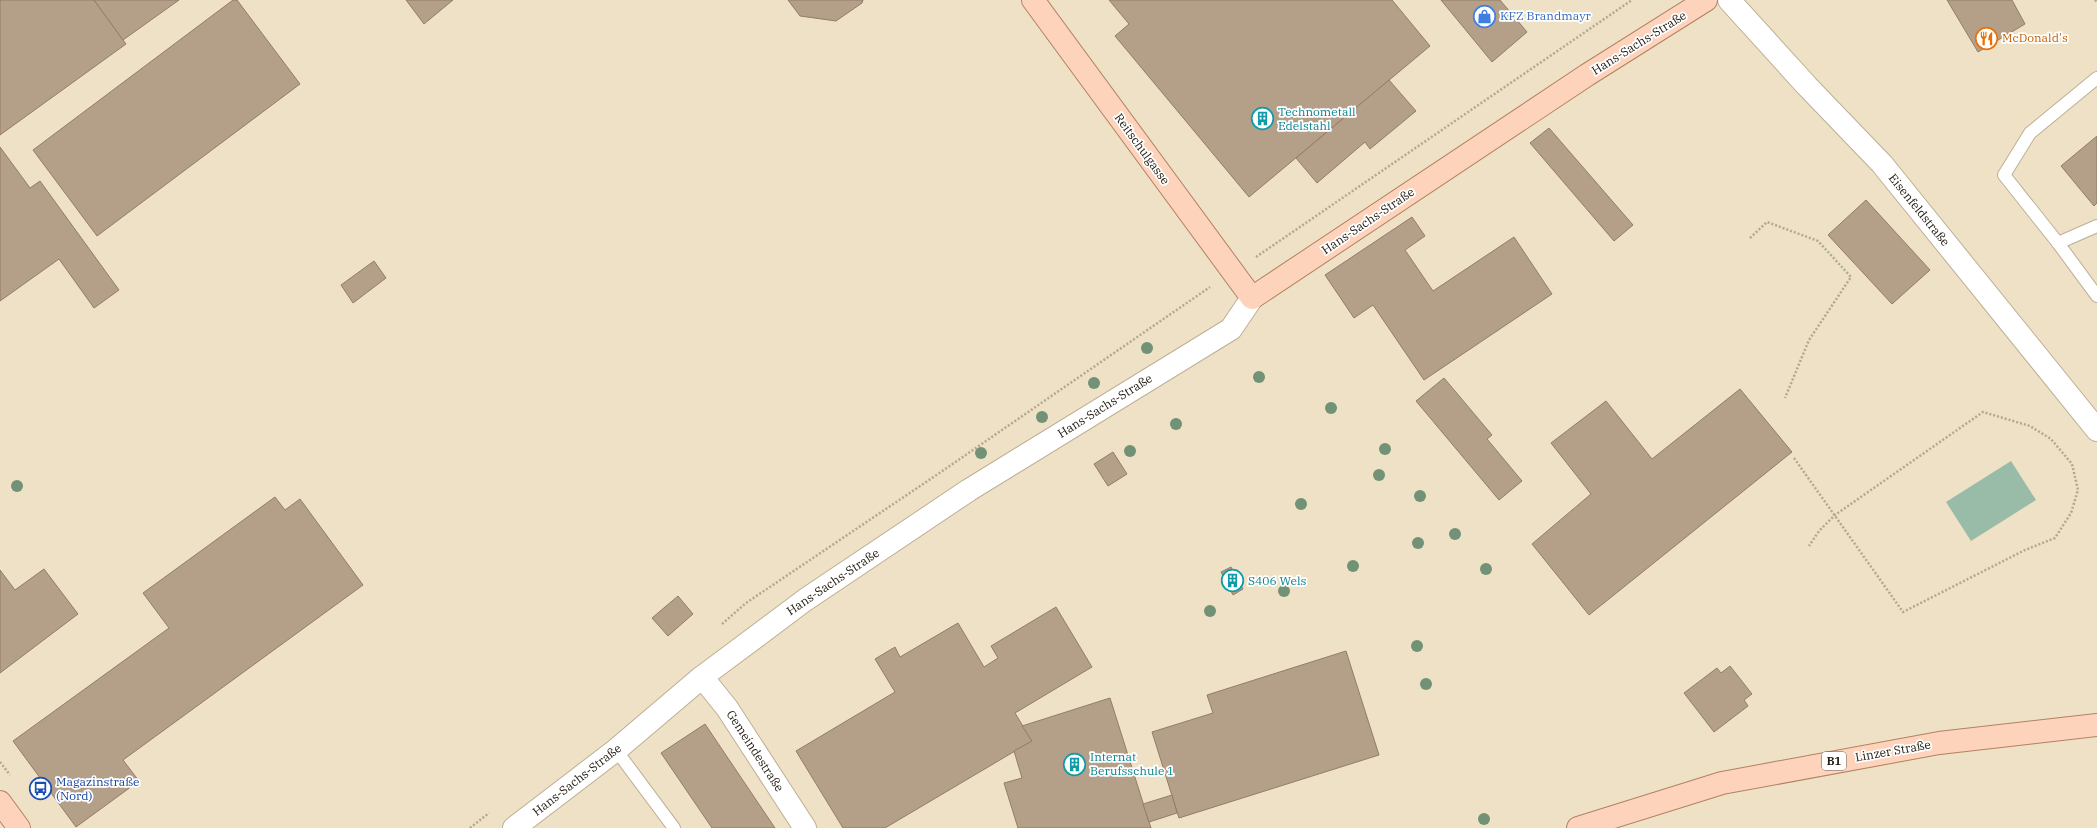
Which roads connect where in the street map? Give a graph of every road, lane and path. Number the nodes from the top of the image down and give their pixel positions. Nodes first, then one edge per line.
1 (1033, 0) edge
2 (1632, 0) edge
3 (1706, 0) edge
4 (1729, 0) edge
5 (2097, 78) edge
6 (2097, 226) edge
7 (1750, 238) dead end
8 (2058, 243) junction
9 (1233, 272) junction
10 (2097, 296) edge
11 (1252, 298) junction
12 (1785, 398) dead end
13 (2093, 418) edge
14 (1794, 458) dead end
15 (1835, 515) junction
16 (1809, 546) dead end
17 (716, 629) dead end
18 (702, 676) junction
19 (2097, 725) edge
20 (616, 750) junction
21 (0, 802) edge
22 (495, 809) dead end
23 (19, 828) edge
24 (470, 828) edge
25 (514, 828) edge
26 (674, 828) edge
27 (805, 828) edge
28 (1578, 828) edge

1 - 9 main road, Reitschulgasse
2 - 9 path
3 - 11 main road, Hans-Sachs-Straße
4 - 13 street, Eisenfeldstraße
5 - 8 lane
6 - 8 lane
7 - 12 path
8 - 10 lane
9 - 11 main road, Reitschulgasse
9 - 17 path
11 - 18 street, Hans-Sachs-Straße
14 - 15 path
15 - 15 path
15 - 16 path
18 - 20 street, Hans-Sachs-Straße
18 - 27 street, Gemeindestraße
19 - 28 main road, Linzer Straße / B1
20 - 25 street, Hans-Sachs-Straße
20 - 26 lane
21 - 23 main road
22 - 24 path

